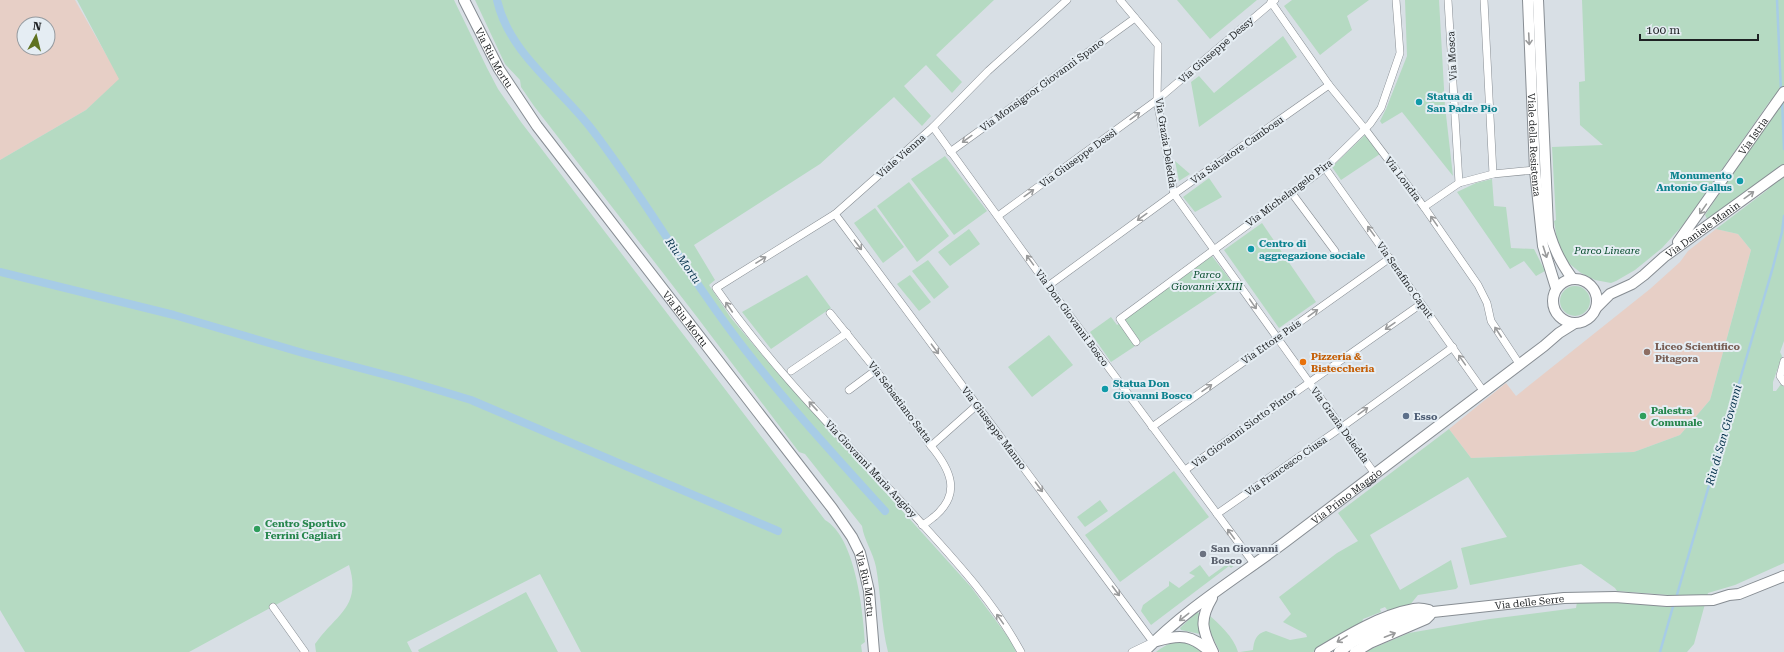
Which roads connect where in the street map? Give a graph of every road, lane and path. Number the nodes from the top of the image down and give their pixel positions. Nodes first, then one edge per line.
1 (464, 0) edge
2 (1067, 0) edge
3 (1120, 0) edge
4 (1396, 0) edge
5 (1448, 0) edge
6 (1484, 0) edge
7 (1528, 0) edge
8 (1538, 0) edge
9 (1273, 1) edge
10 (1135, 18) junction
11 (1329, 85) junction
12 (1784, 92) edge
13 (1157, 100) junction
14 (933, 127) junction
15 (1365, 128) junction
16 (950, 152) junction
17 (1325, 168) junction
18 (1535, 170) junction
19 (1784, 170) edge
20 (1493, 174) junction
21 (1459, 183) junction
22 (1291, 192) junction
23 (1174, 194) junction
24 (1424, 207) junction
25 (835, 214) junction
26 (998, 216) junction
27 (1214, 249) junction
28 (1335, 251) dead end
29 (1664, 257) junction
30 (1390, 258) junction
31 (1572, 278) junction
32 (1048, 286) junction
33 (1592, 286) junction
34 (716, 288) joint
35 (1556, 288) junction
36 (1622, 289) junction
37 (1421, 304) junction
38 (1597, 307) junction
39 (830, 313) dead end
40 (1557, 314) junction
41 (1575, 323) junction
42 (847, 333) junction
43 (1278, 338) junction
44 (1550, 341) junction
45 (1136, 342) dead end
46 (1453, 347) junction
47 (1784, 361) edge
48 (1520, 365) junction
49 (876, 370) junction
50 (791, 371) dead end
51 (1784, 382) edge
52 (1310, 383) junction
53 (849, 390) dead end
54 (1484, 392) junction
55 (977, 405) junction
56 (1152, 426) junction
57 (1342, 427) junction
58 (931, 446) junction
59 (1186, 470) junction
60 (1375, 474) junction
61 (1217, 514) junction
62 (922, 525) junction
63 (1255, 565) junction
64 (1784, 570) edge
65 (1784, 576) edge
66 (1215, 593) junction
67 (1728, 596) junction
68 (272, 607) dead end
69 (1435, 611) junction
70 (1153, 642) junction
71 (875, 650) edge
72 (305, 652) edge
73 (1021, 652) edge
74 (1132, 652) edge
75 (1144, 652) edge
76 (1211, 652) edge
77 (1320, 652) edge
78 (1339, 652) edge
79 (1355, 652) edge

1 - 71 main road, Via Riu Mortu
2 - 14 street, Viale Vienna
3 - 10 street, Via Grazia Deledda
4 - 15 street, Via Michelangelo Pira
5 - 21 street, Via Mosca
6 - 20 street
7 -> 18 main road, Viale della Resistenza
8 - 31 main road, Viale della Resistenza
9 - 11 street, Via Londra
9 - 13 street, Via Giuseppe Dessy
10 - 13 street, Via Grazia Deledda
10 -> 16 street, Via Monsignor Giovanni Spano
11 - 15 street, Via Londra
11 - 23 street, Via Salvatore Cambosu
12 -> 29 main road, Via Istria
13 - 23 street, Via Grazia Deledda
26 -> 13 street, Via Giuseppe Dessì
14 - 16 street, Via Don Giovanni Bosco
14 - 25 street, Viale Vienna
15 - 17 street, Via Michelangelo Pira
15 - 24 street, Via Londra
16 - 26 street, Via Don Giovanni Bosco
17 - 22 street, Via Michelangelo Pira
30 -> 17 street, Via Serafino Caput
18 - 20 street
18 -> 35 main road, Viale della Resistenza
29 -> 19 main road, Via Daniele Manin
20 - 21 street
21 - 24 street
22 - 27 street, Via Michelangelo Pira
22 - 28 street
23 - 27 street, Via Grazia Deledda
23 -> 32 street, Via Salvatore Cambosu
48 -> 24 street, Via Londra
34 -> 25 street, Viale Vienna
25 -> 55 street, Via Giuseppe Manno
32 -> 26 street, Via Don Giovanni Bosco
27 -> 43 street, Via Grazia Deledda
27 - 45 street, Via Michelangelo Pira
29 - 36 main road, Via Daniele Manin
30 - 37 street, Via Serafino Caput
43 -> 30 street, Via Ettore Pais
31 - 33 main road
31 - 35 main road
32 - 56 street, Via Don Giovanni Bosco
33 - 36 main road
33 - 38 main road
62 -> 34 street, Via Giovanni Maria Angioy
35 - 40 main road
36 - 38 main road, Via Daniele Manin
37 - 46 street, Via Serafino Caput
37 -> 52 street, Via Giovanni Siotto Pintor
38 - 41 main road
39 - 42 street, Via Sebastiano Satta
40 - 41 main road
40 - 44 main road
41 - 44 main road, Via Primo Maggio
42 - 49 street, Via Sebastiano Satta
42 - 50 street
43 - 52 street, Via Grazia Deledda
56 -> 43 street, Via Ettore Pais
44 - 48 main road, Via Primo Maggio
54 -> 46 street, Via Serafino Caput
57 -> 46 street, Via Francesco Ciusa
47 - 51 street
48 - 54 main road, Via Primo Maggio
49 - 53 street
49 - 58 street, Via Sebastiano Satta
52 - 57 street, Via Grazia Deledda
52 - 59 street, Via Giovanni Siotto Pintor
54 - 60 main road, Via Primo Maggio
55 - 58 street, Via Sebastiano Satta
55 -> 70 street, Via Giuseppe Manno
56 - 59 street, Via Don Giovanni Bosco
57 - 60 street, Via Grazia Deledda
57 - 61 street, Via Francesco Ciusa
58 - 62 street
59 - 61 street, Via Don Giovanni Bosco
60 - 63 main road, Via Primo Maggio
63 -> 61 street, Via Don Giovanni Bosco
73 -> 62 street, Via Giovanni Maria Angioy
63 - 66 main road, Via Primo Maggio
64 - 67 main road, Via delle Serre
65 - 67 main road, Via delle Serre
66 -> 70 main road, Via Primo Maggio
66 - 76 main road
67 - 69 main road, Via delle Serre
68 - 72 street
69 -> 77 main road
69 - 78 main road, Via delle Serre
79 -> 69 main road
70 - 74 street
70 - 75 main road, Via Primo Maggio
70 - 76 main road

